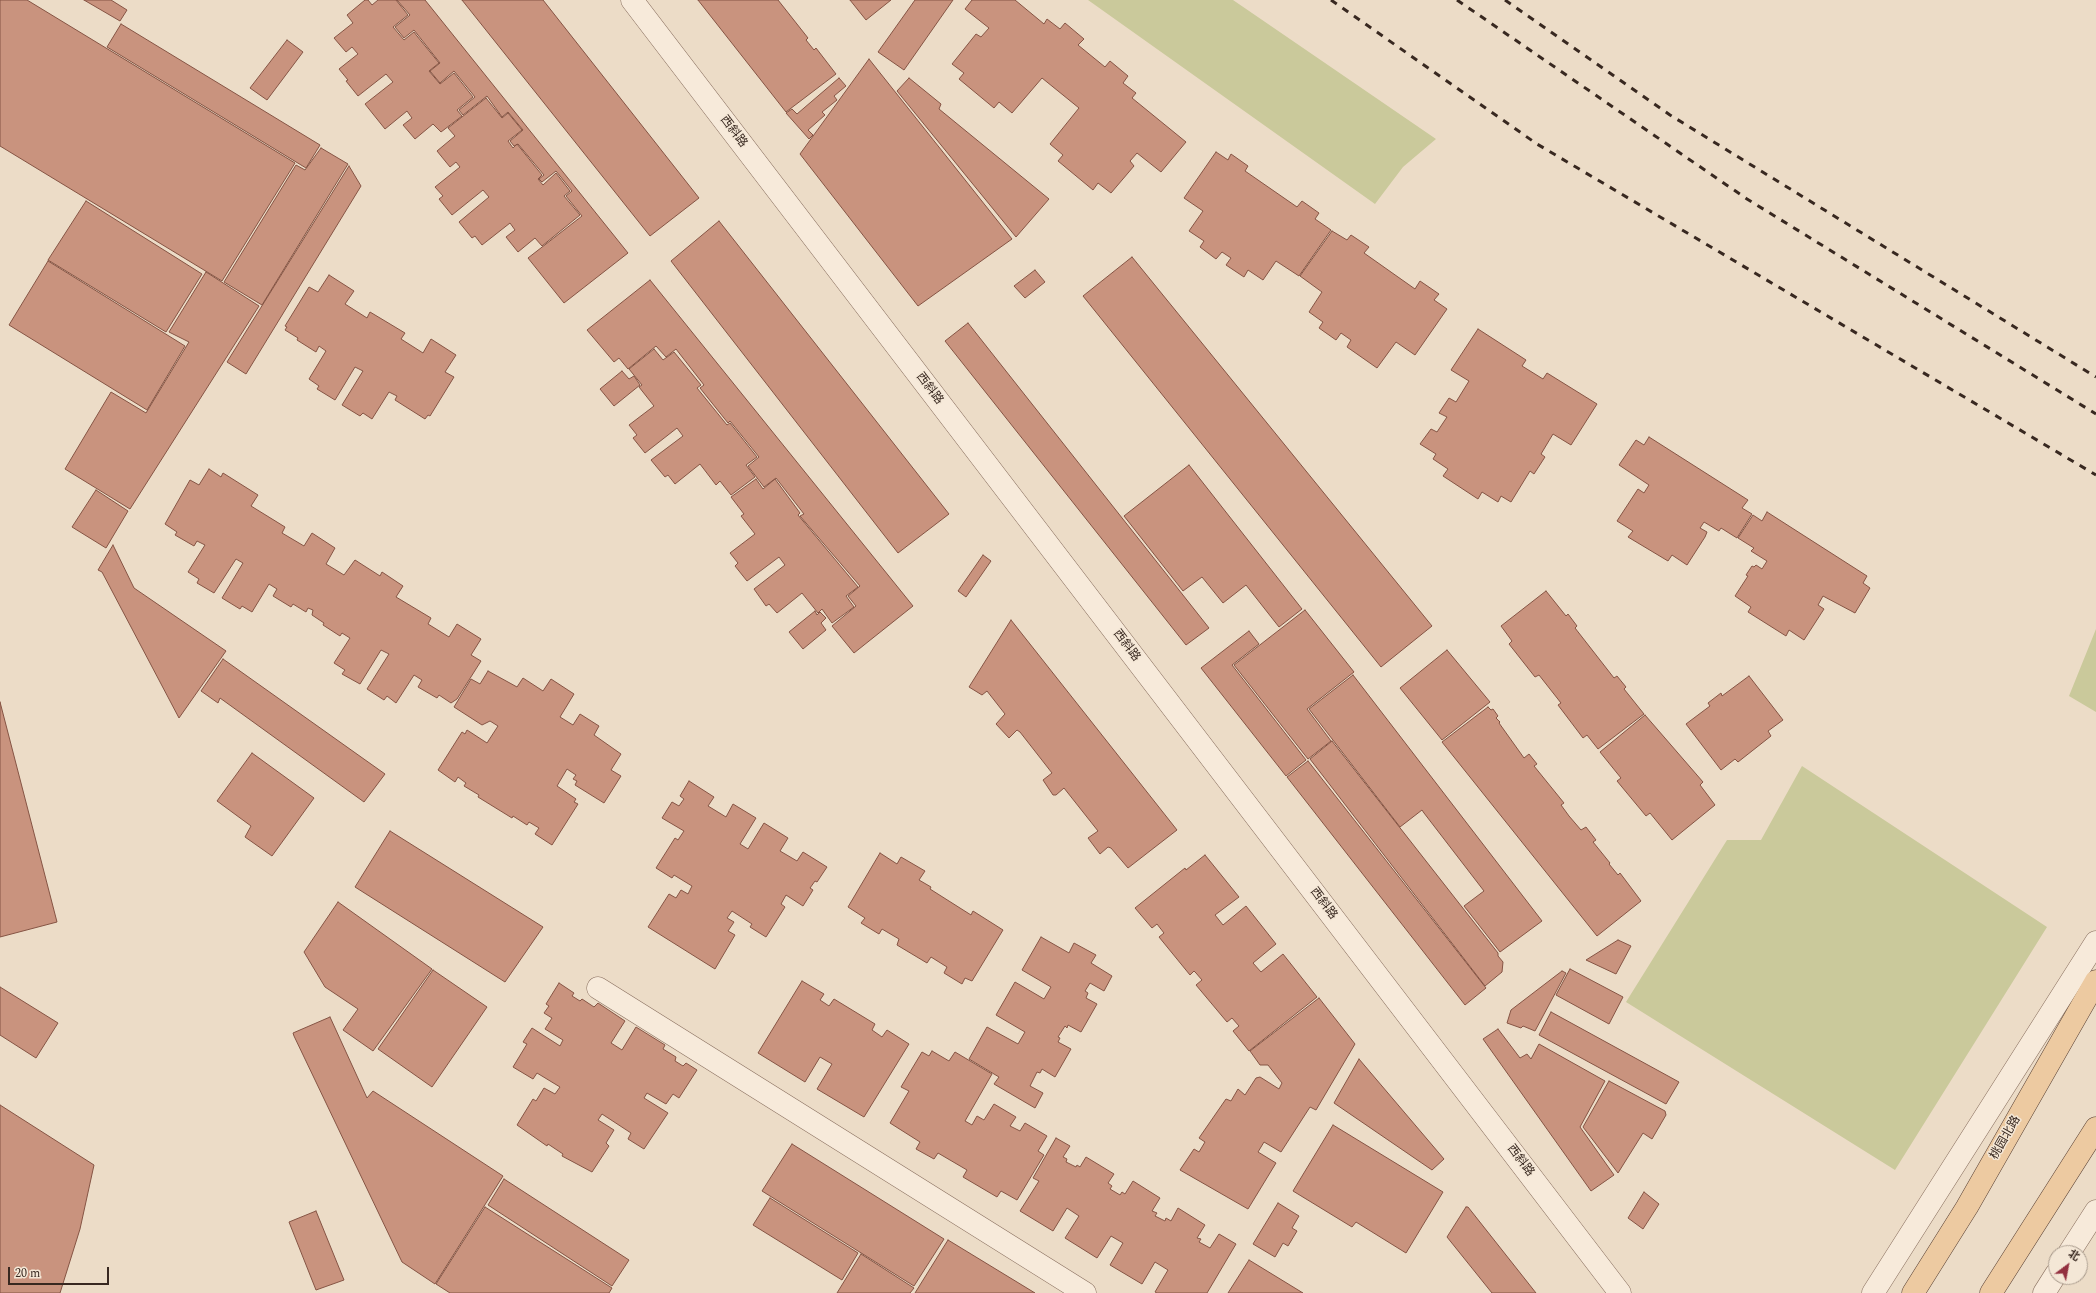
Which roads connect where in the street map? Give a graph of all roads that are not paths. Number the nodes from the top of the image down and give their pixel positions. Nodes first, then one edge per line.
1 (632, 0) edge
2 (2096, 942) edge
3 (2096, 981) edge
4 (598, 988) dead end
5 (2096, 1128) edge
6 (2096, 1210) edge
7 (2074, 1245) edge
8 (1085, 1293) edge
9 (1620, 1293) edge
10 (1873, 1293) edge
11 (1913, 1293) edge
12 (1991, 1293) edge

1 - 9 street, 西斜路
2 - 10 street
3 - 11 main road, 桃园北路
4 - 8 street
5 - 12 main road
6 - 7 street

